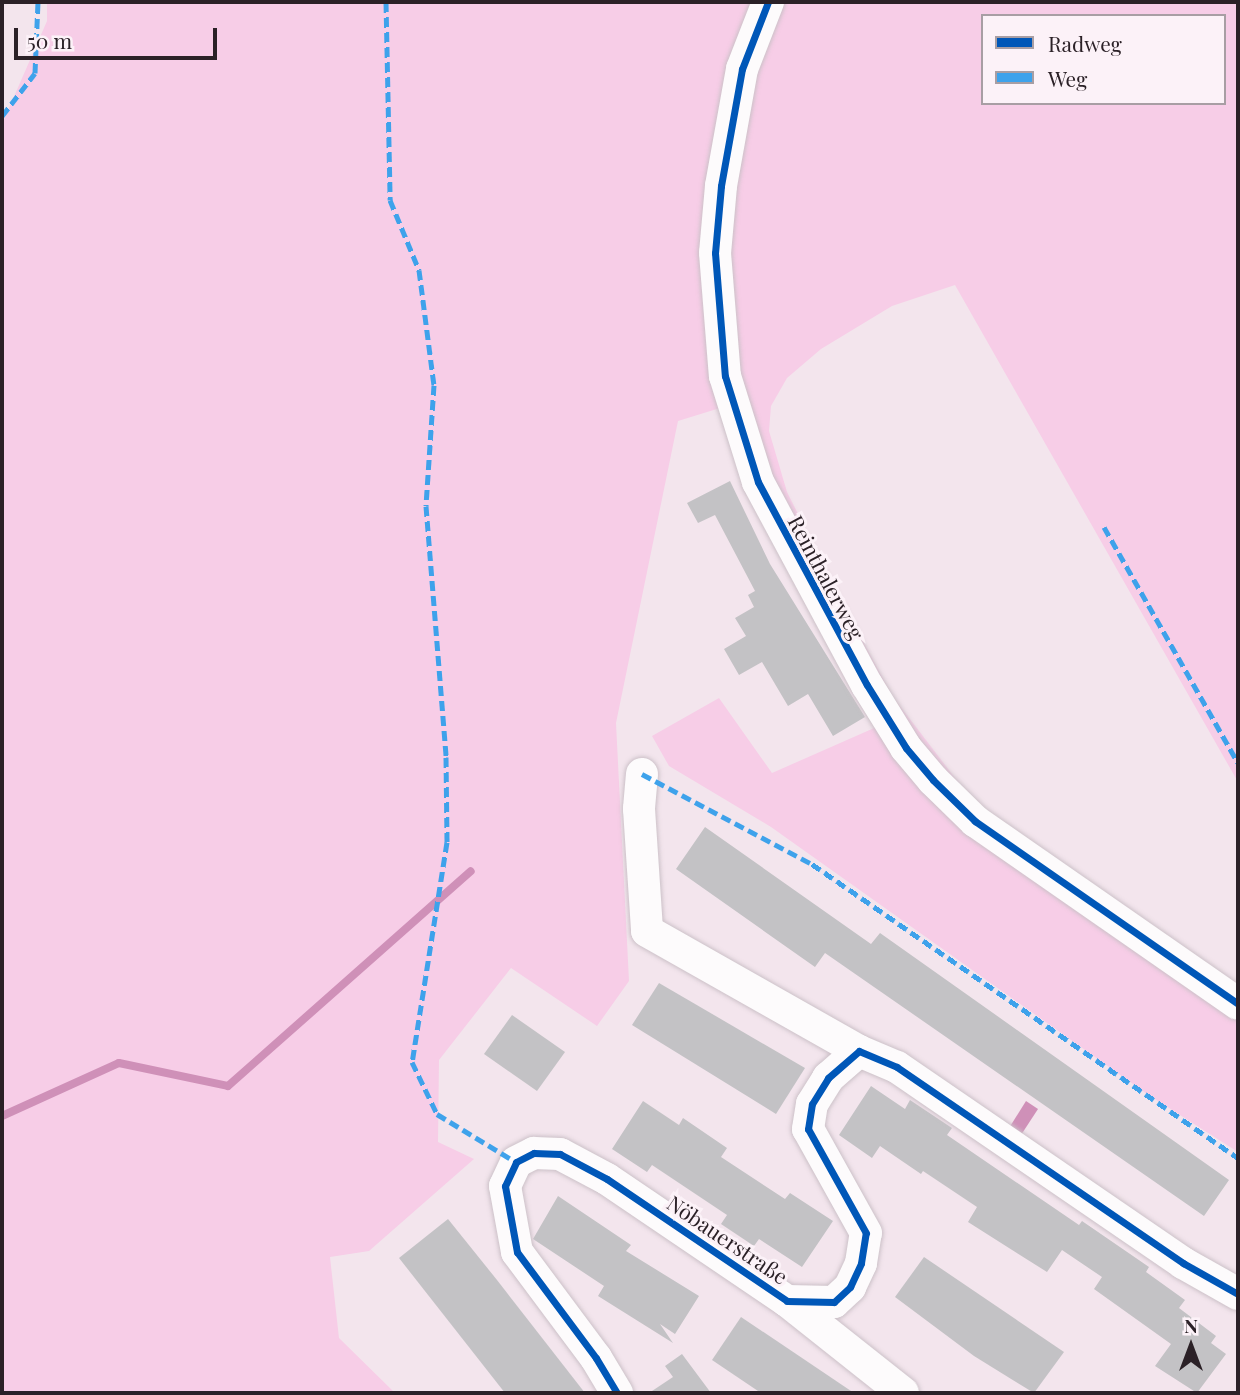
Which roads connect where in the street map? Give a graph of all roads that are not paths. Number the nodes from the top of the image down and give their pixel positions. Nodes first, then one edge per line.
1 (768, 2) edge
2 (642, 774) dead end
3 (1238, 1004) edge
4 (859, 1051) junction
5 (1238, 1294) edge
6 (787, 1301) junction
7 (617, 1393) edge
8 (903, 1393) edge

1 - 3 street, Reinthalerweg
2 - 4 street
4 - 5 street
4 - 6 street, Nöbauerstraße
6 - 7 street, Nöbauerstraße
6 - 8 street, Nöbauerstraße

